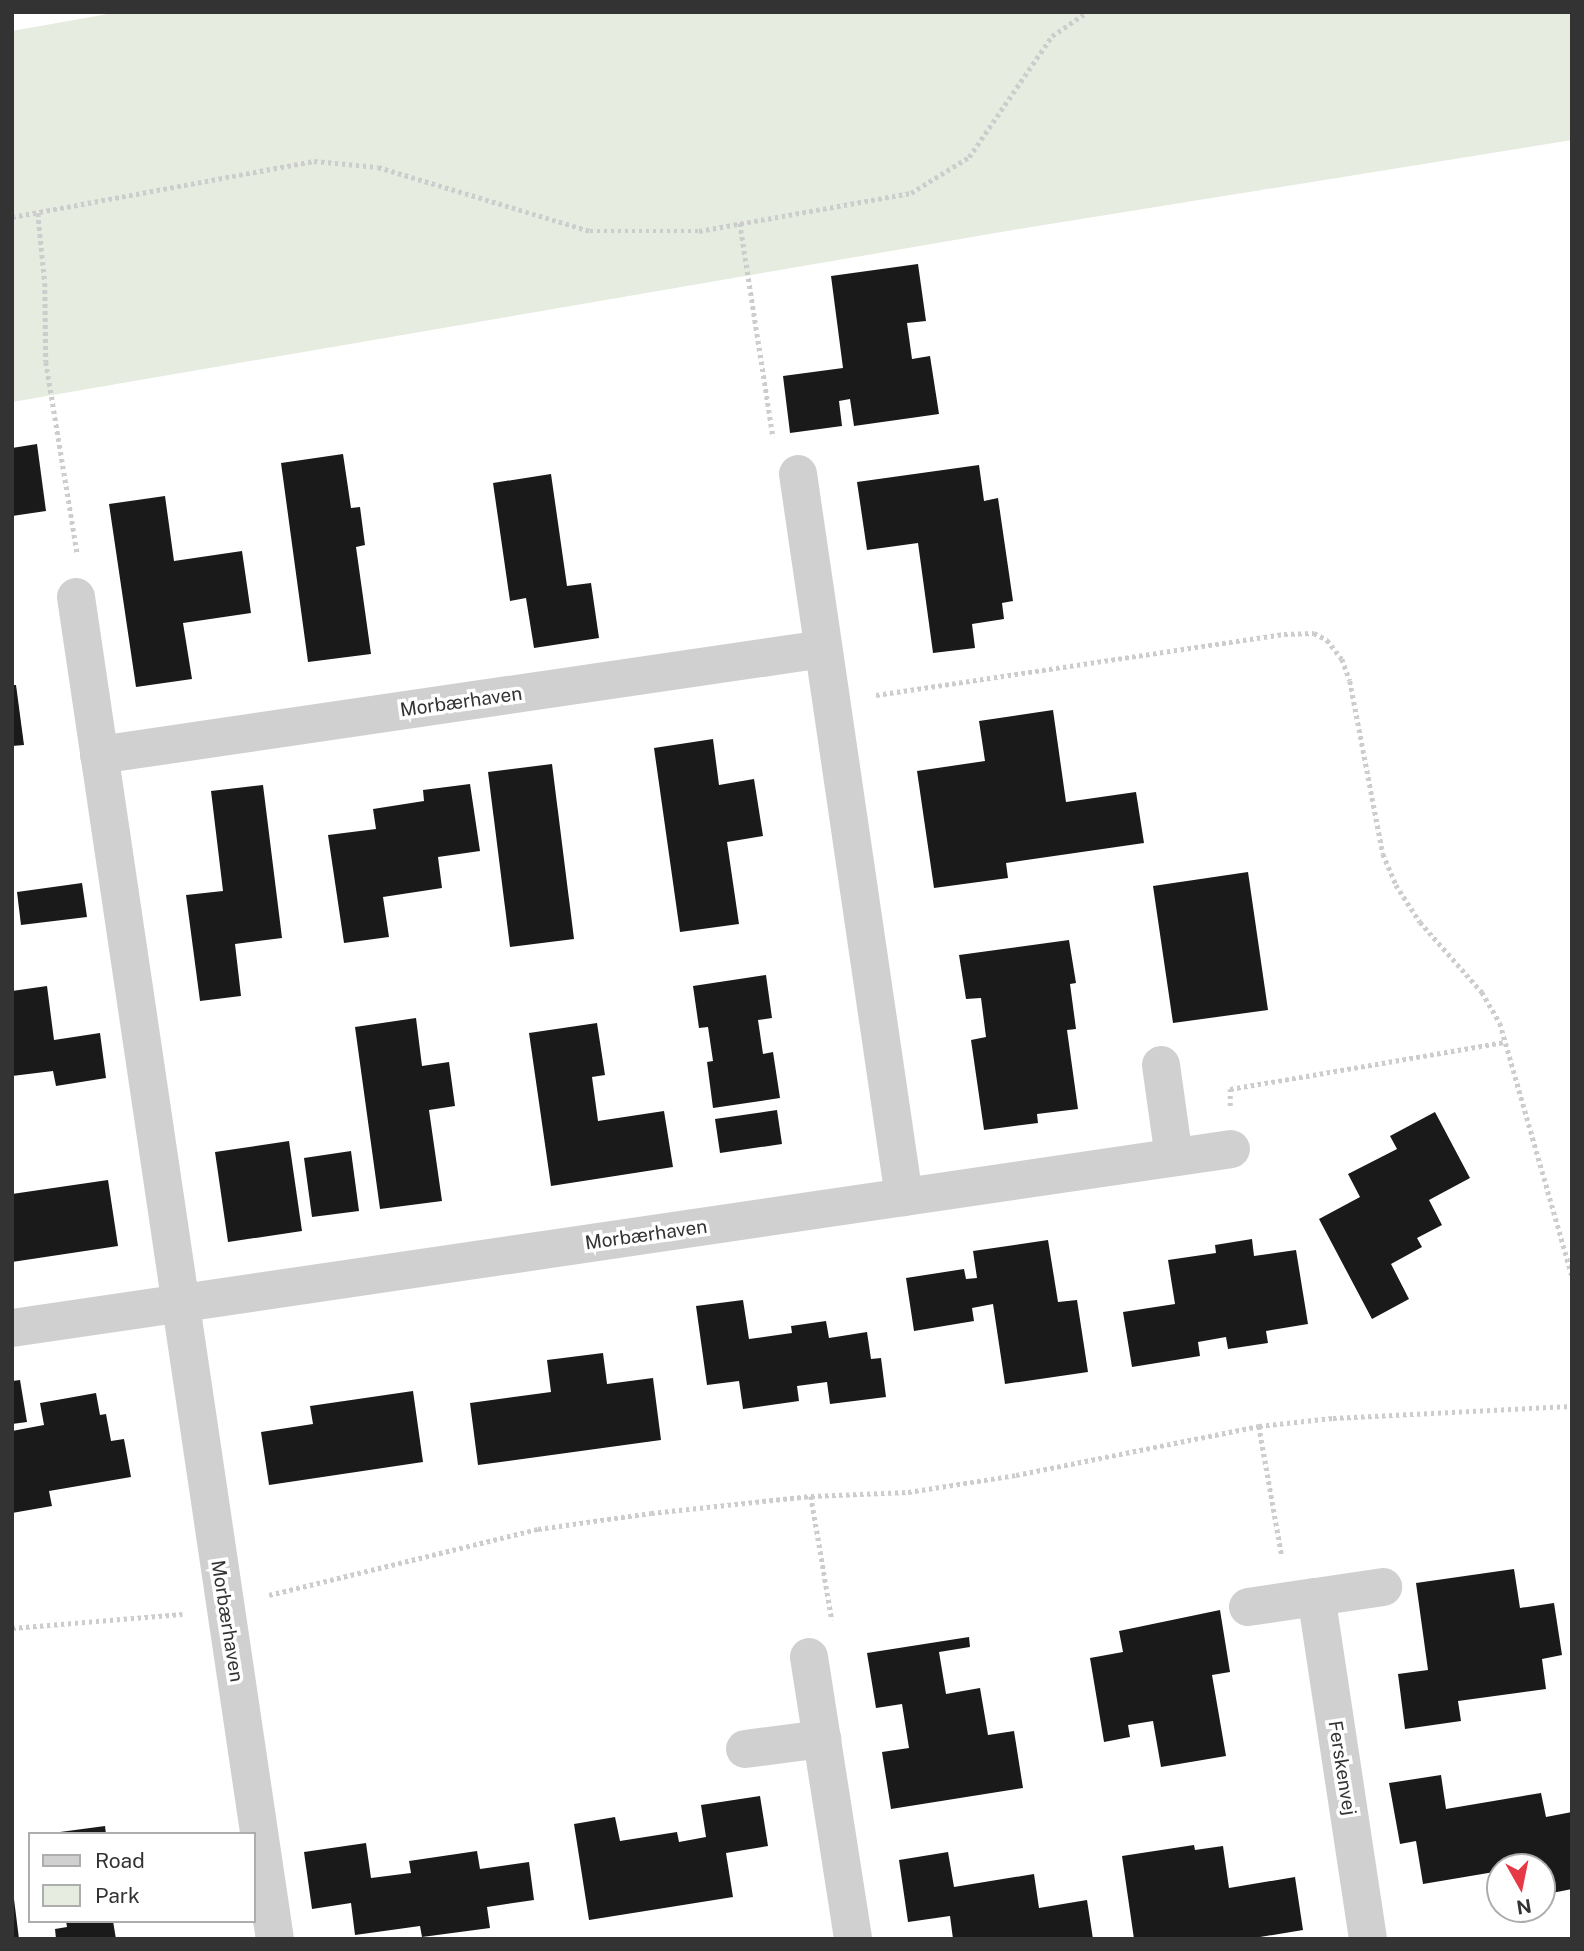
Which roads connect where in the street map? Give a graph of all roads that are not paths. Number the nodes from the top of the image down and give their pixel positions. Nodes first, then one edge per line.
1 (798, 474) road end
2 (76, 597) road end
3 (823, 649) junction
4 (99, 755) junction
5 (1161, 1065) dead end
6 (1231, 1149) road end
7 (1174, 1157) junction
8 (904, 1197) junction
9 (180, 1303) junction
10 (12, 1328) edge
11 (1383, 1587) dead end
12 (1316, 1597) junction
13 (1248, 1607) dead end
14 (809, 1657) road end
15 (822, 1739) junction
16 (746, 1749) dead end
17 (275, 1939) edge
18 (853, 1939) edge
19 (1368, 1939) edge

1 - 3 street
2 - 4 street, Morbærhaven
3 - 4 street, Morbærhaven
3 - 8 street
4 - 9 street, Morbærhaven
5 - 7 street
6 - 7 street, Morbærhaven
7 - 8 street, Morbærhaven
8 - 9 street, Morbærhaven
9 - 10 street, Morbærhaven
9 - 17 street, Morbærhaven
11 - 12 street
12 - 13 street
12 - 19 street, Ferskenvej
14 - 15 street
15 - 16 street
15 - 18 street

